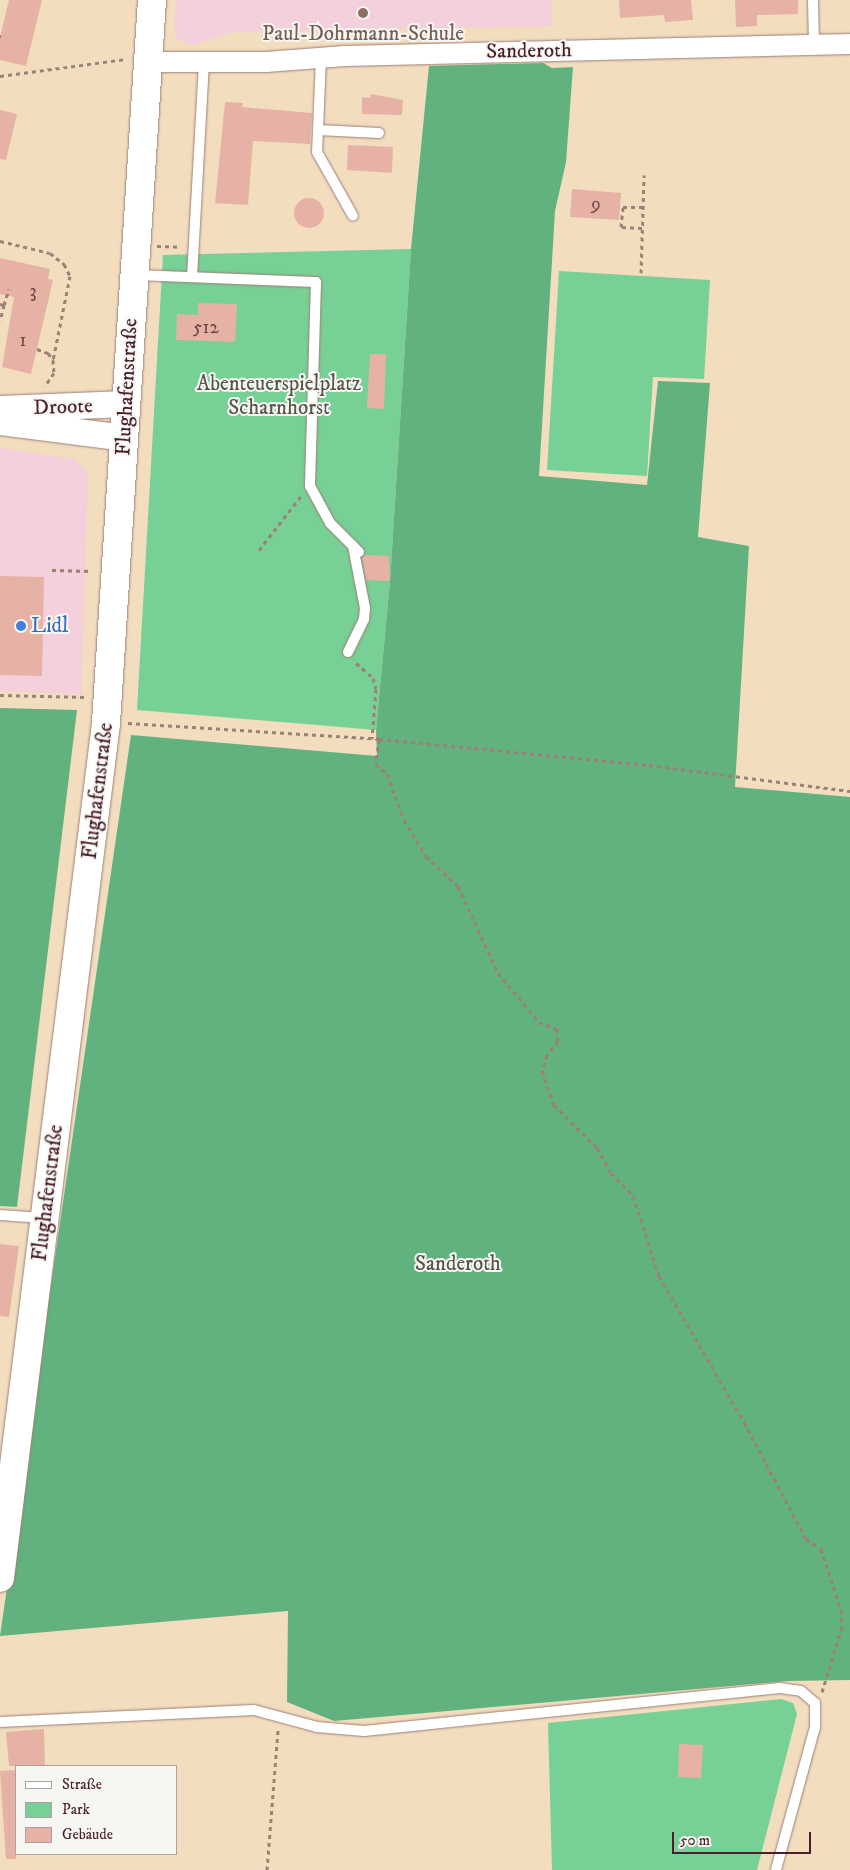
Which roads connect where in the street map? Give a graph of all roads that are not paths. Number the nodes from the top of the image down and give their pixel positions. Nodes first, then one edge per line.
1 (152, 0) edge
2 (813, 0) edge
3 (850, 44) edge
4 (814, 45) junction
5 (322, 58) junction
6 (148, 62) junction
7 (204, 64) junction
8 (318, 130) junction
9 (378, 132) dead end
10 (353, 216) dead end
11 (133, 275) junction
12 (192, 277) junction
13 (126, 404) junction
14 (0, 409) edge
15 (0, 422) edge
16 (124, 438) junction
17 (348, 652) dead end
18 (0, 1215) edge
19 (44, 1218) junction
20 (3, 1529) edge
21 (0, 1578) edge
22 (0, 1722) edge
23 (776, 1870) edge

1 - 6 main road, Flughafenstraße
2 - 4 lane
3 - 4 street, Sanderoth
4 - 5 street, Sanderoth
5 - 7 street, Sanderoth
5 - 8 lane
6 - 7 street, Sanderoth
6 - 11 main road, Flughafenstraße
7 - 12 lane
8 - 9 lane
8 - 10 lane
11 - 12 lane
11 - 13 main road, Flughafenstraße
12 - 17 lane
13 - 14 street, Droote
13 - 16 main road, Flughafenstraße
15 - 16 street, Droote
16 - 19 main road, Flughafenstraße
18 - 19 lane
19 - 20 main road, Flughafenstraße
20 - 21 main road, Flughafenstraße
22 - 23 lane

